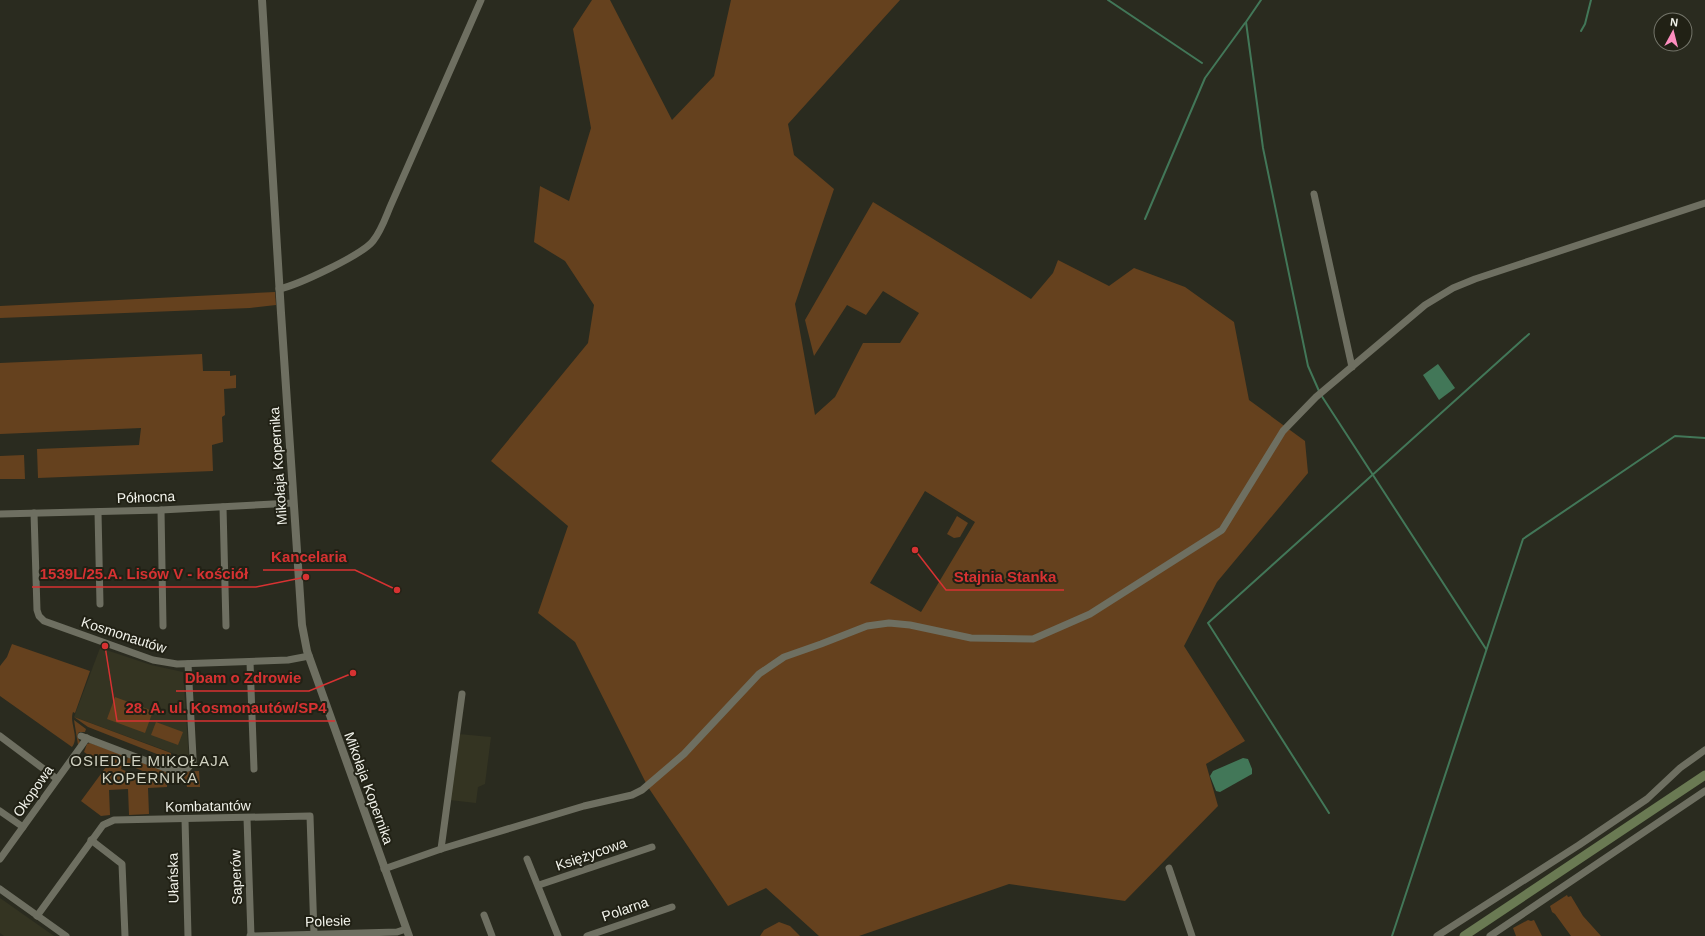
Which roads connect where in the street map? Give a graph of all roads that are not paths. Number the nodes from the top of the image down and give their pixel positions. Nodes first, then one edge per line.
1 (262, 0) edge
2 (481, 0) edge
3 (1314, 194) dead end
4 (1705, 203) edge
5 (279, 289) junction
6 (1352, 367) junction
7 (293, 503) junction
8 (224, 507) junction
9 (161, 510) junction
10 (98, 512) junction
11 (34, 513) junction
12 (0, 514) edge
13 (100, 604) dead end
14 (163, 626) dead end
15 (226, 626) dead end
16 (309, 656) junction
17 (250, 662) junction
18 (188, 664) junction
19 (462, 694) dead end
20 (0, 736) edge
21 (1705, 750) edge
22 (254, 769) dead end
23 (1705, 775) edge
24 (57, 779) junction
25 (1705, 791) edge
26 (0, 811) edge
27 (247, 818) junction
28 (185, 819) junction
29 (23, 827) junction
30 (91, 840) junction
31 (652, 847) dead end
32 (441, 849) junction
33 (0, 859) edge
34 (527, 859) dead end
35 (1169, 868) dead end
36 (384, 869) junction
37 (539, 885) junction
38 (0, 890) edge
39 (672, 907) dead end
40 (484, 915) dead end
41 (37, 916) junction
42 (408, 933) edge
43 (314, 934) junction
44 (66, 936) edge
45 (124, 936) edge
46 (188, 936) edge
47 (250, 936) edge
48 (492, 936) edge
49 (558, 936) edge
50 (587, 936) edge
51 (1192, 936) edge
52 (1437, 936) edge
53 (1464, 936) edge
54 (1490, 936) edge

1 - 5 street, Mikołaja Kopernika
2 - 5 street
3 - 6 street
4 - 6 street
5 - 7 street, Mikołaja Kopernika
6 - 32 street
7 - 8 street, Północna
7 - 16 street, Mikołaja Kopernika
8 - 9 street, Północna
8 - 15 street
9 - 10 street, Północna
9 - 14 street
10 - 11 street, Północna
10 - 13 street
11 - 12 street, Północna
11 - 18 street, Kosmonautów
16 - 17 street, Kosmonautów
16 - 36 street, Mikołaja Kopernika
17 - 18 street, Kosmonautów
17 - 22 street
18 - 24 street, Okopowa
19 - 32 street
20 - 24 street
21 - 52 street
23 - 53 main road
24 - 29 street, Okopowa
25 - 54 street
26 - 29 street
27 - 28 street, Kombatantów
27 - 43 street, Kombatantów
27 - 47 street, Saperów
28 - 30 street, Kombatantów
28 - 46 street, Ułańska
29 - 33 street, Okopowa
30 - 41 street, Kombatantów
30 - 45 street
31 - 37 street, Księżycowa
32 - 36 street
34 - 37 street
35 - 51 street
36 - 42 street, Mikołaja Kopernika
37 - 49 street
38 - 41 street
39 - 50 street, Polarna
40 - 48 street
41 - 44 street
42 - 43 street, Polesie
43 - 47 street, Polesie

